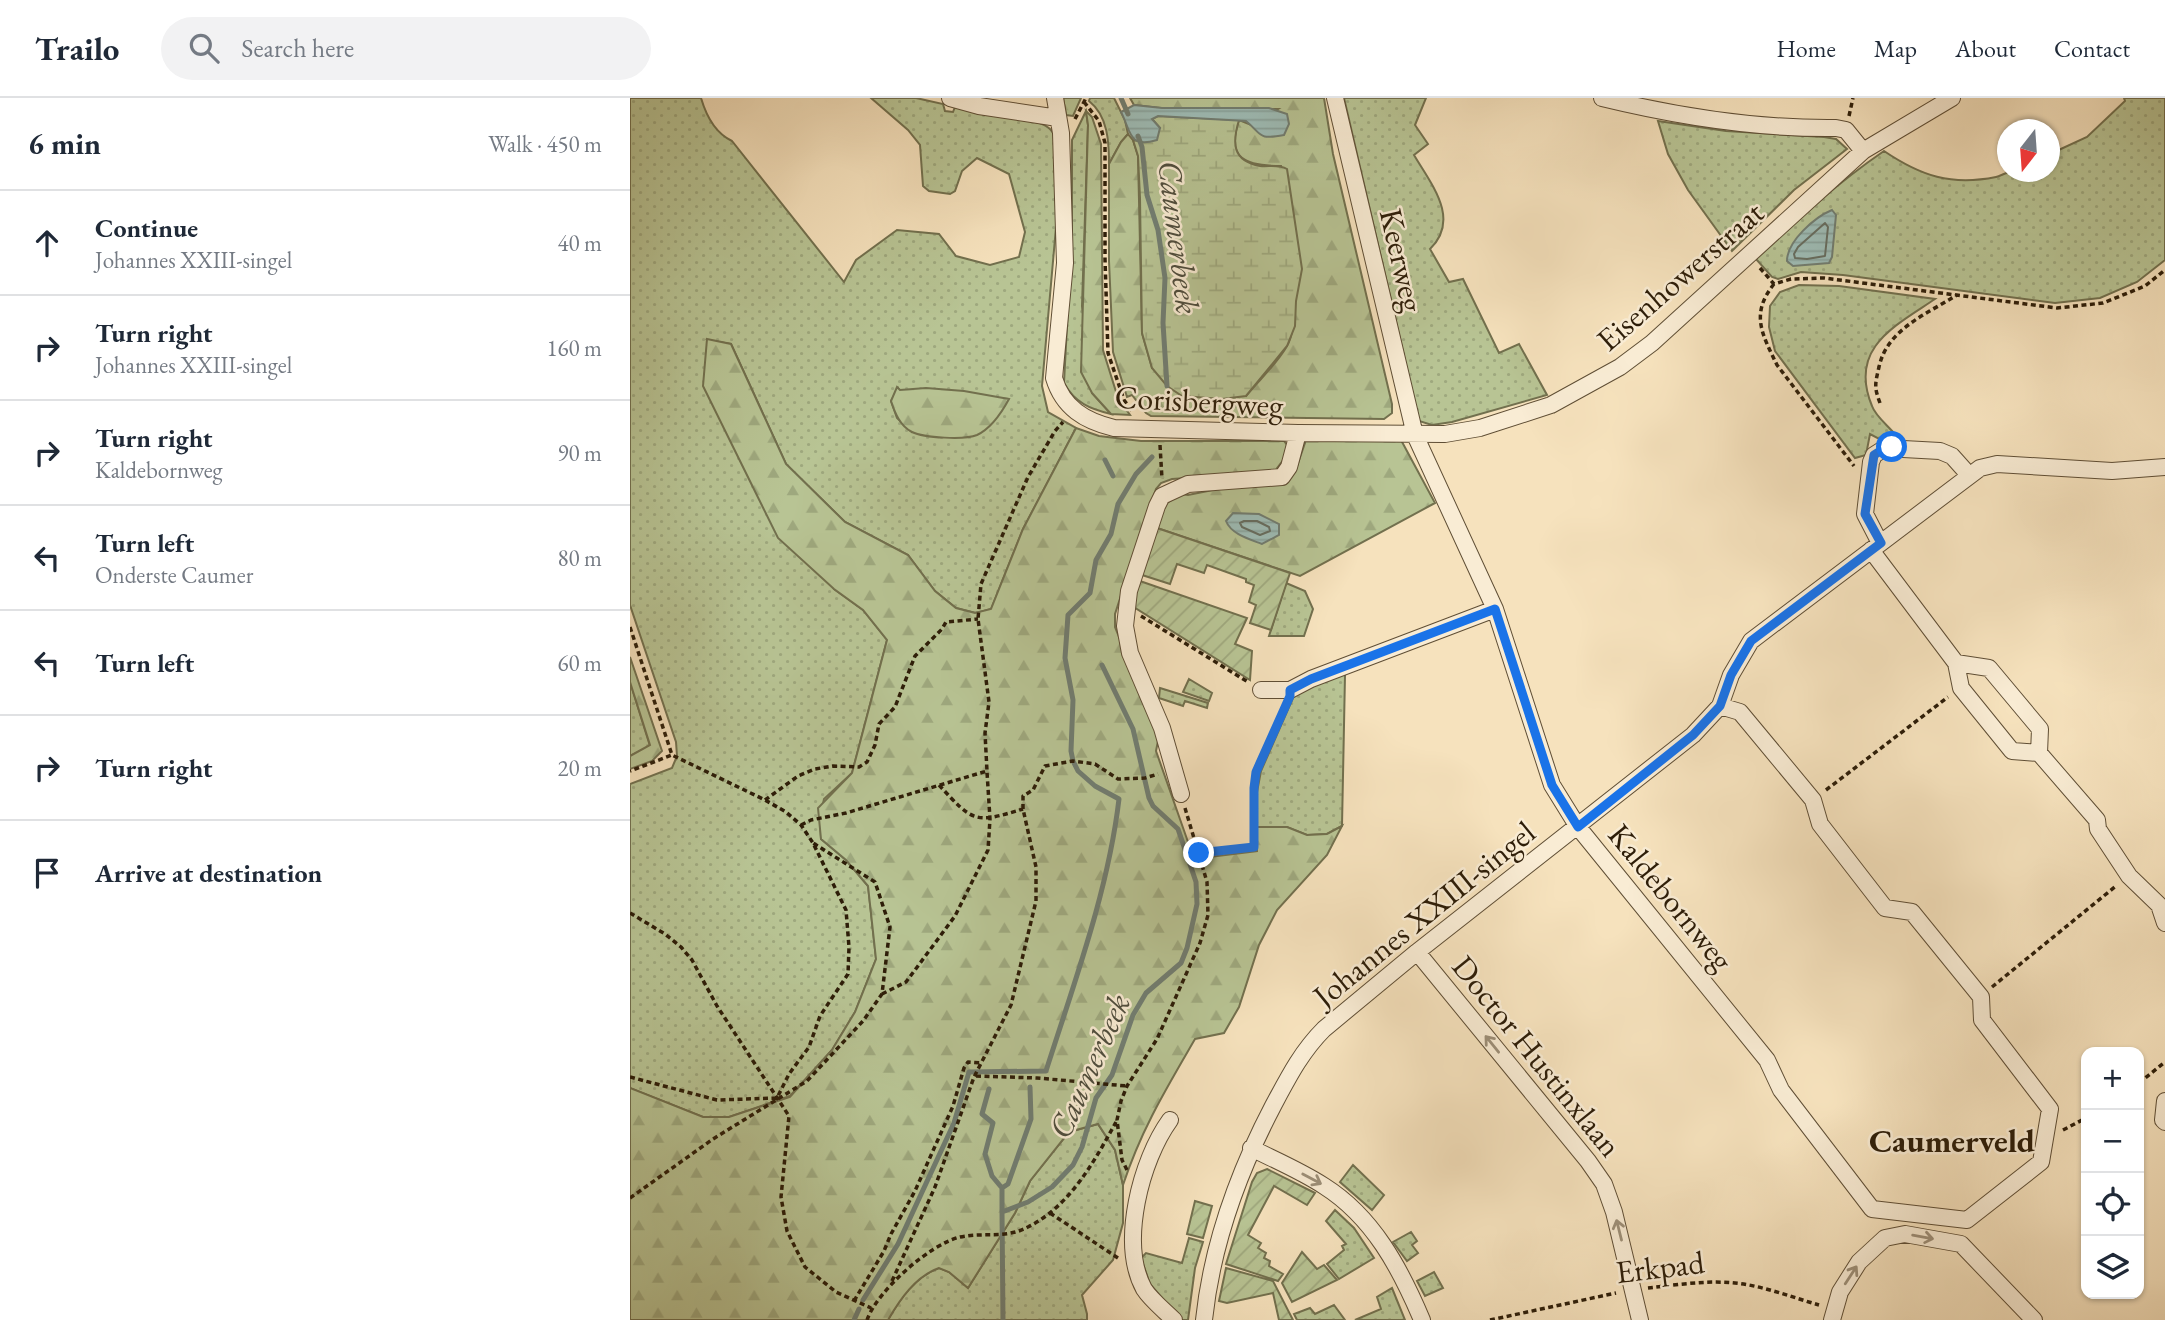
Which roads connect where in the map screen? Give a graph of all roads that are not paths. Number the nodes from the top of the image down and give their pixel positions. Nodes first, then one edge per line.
1 (950, 98) edge
2 (1055, 98) edge
3 (1335, 98) edge
4 (1602, 98) edge
5 (1952, 98) edge
6 (1058, 118) junction
7 (1863, 151) junction
8 (1298, 433) junction
9 (1415, 435) junction
10 (2165, 467) edge
11 (1969, 475) junction
12 (1876, 546) junction
13 (1495, 609) junction
14 (1956, 663) junction
15 (1261, 690) road end
16 (1720, 706) junction
17 (2039, 753) junction
18 (1181, 794) road end
19 (1578, 827) junction
20 (2162, 903) edge
21 (2165, 923) edge
22 (1417, 952) junction
23 (2165, 1101) edge
24 (1170, 1120) dead end
25 (2165, 1122) edge
26 (1251, 1148) junction
27 (1833, 1315) edge
28 (1174, 1320) edge
29 (1204, 1320) edge
30 (1422, 1320) edge
31 (1640, 1320) edge
32 (2034, 1320) edge

1 - 6 street
2 - 6 street, Corisbergweg
3 - 9 street, Keerweg
4 - 7 street
5 - 7 street, Eisenhowerstraat
6 - 8 street, Corisbergweg
7 - 9 street, Eisenhowerstraat
8 - 9 street, Corisbergweg
8 - 18 street
9 - 13 street, Kaldebornweg
10 - 11 street, Johannes XXIII-singel
11 - 12 street, Johannes XXIII-singel
11 - 12 street
12 - 14 street
12 - 16 street, Johannes XXIII-singel
13 - 15 street
13 - 19 street, Kaldebornweg
14 - 17 street
14 - 17 street
16 - 19 street, Johannes XXIII-singel
16 - 19 street, Kaldebornweg
17 - 20 street
19 - 22 street, Johannes XXIII-singel
20 - 21 street
22 - 26 street, Johannes XXIII-singel
31 -> 22 street, Doctor Hustinxlaan
23 - 25 street
24 - 28 street
26 - 29 street, Johannes XXIII-singel
26 -> 30 street
27 -> 32 street

